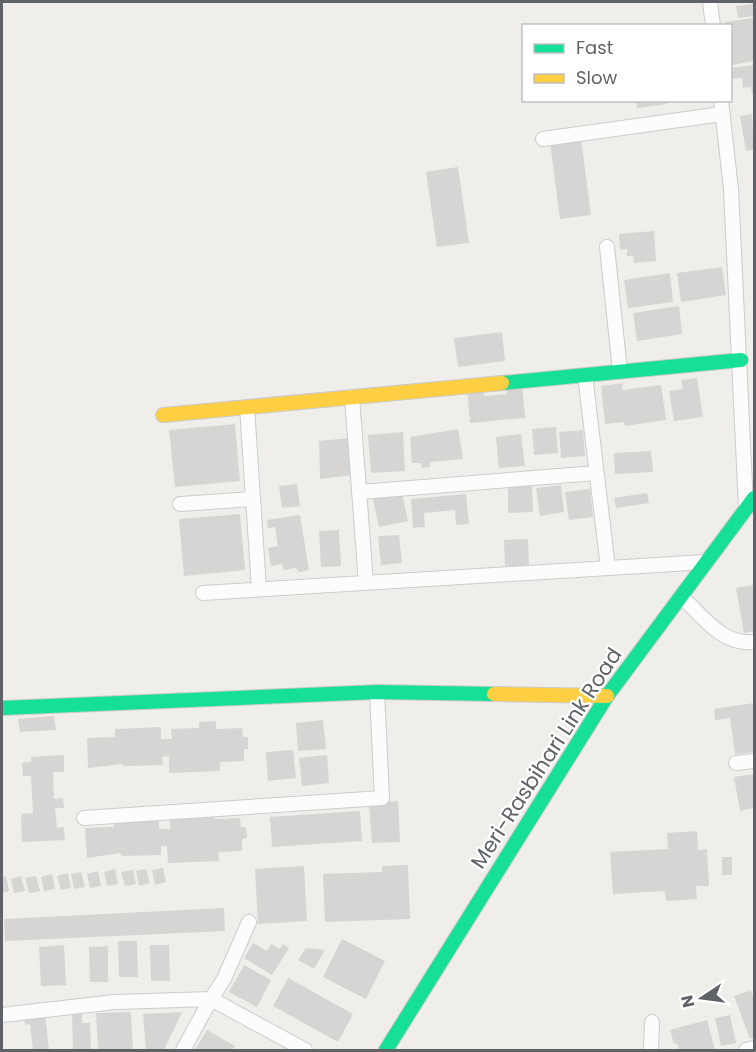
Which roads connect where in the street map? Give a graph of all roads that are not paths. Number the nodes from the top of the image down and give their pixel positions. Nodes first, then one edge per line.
1 (710, 2) edge
2 (713, 24) edge
3 (722, 107) edge
4 (543, 139) dead end
5 (607, 248) dead end
6 (741, 360) junction
7 (620, 371) junction
8 (585, 375) junction
9 (352, 397) junction
10 (247, 407) junction
11 (163, 415) dead end
12 (596, 473) junction
13 (360, 492) junction
14 (253, 499) junction
15 (750, 503) edge
16 (180, 504) dead end
17 (705, 562) junction
18 (608, 568) junction
19 (366, 583) junction
20 (259, 589) junction
21 (203, 593) dead end
22 (681, 596) junction
23 (754, 642) edge
24 (377, 692) junction
25 (607, 696) junction
26 (2, 708) edge
27 (754, 761) edge
28 (736, 763) dead end
29 (84, 818) dead end
30 (249, 922) dead end
31 (211, 999) junction
32 (2, 1015) edge
33 (652, 1022) dead end
34 (754, 1048) edge
35 (183, 1050) edge
36 (305, 1050) edge
37 (386, 1050) edge
38 (651, 1050) edge
39 (746, 1050) edge

1 - 2 street
3 - 4 street
3 - 6 street
5 - 7 street
6 - 7 street
6 - 15 street
7 - 8 street
8 - 9 street
8 - 12 street
9 - 10 street
9 - 13 street
10 - 11 street
10 - 14 street
12 - 13 street
12 - 18 street
13 - 19 street
14 - 16 street
14 - 20 street
15 - 17 street, Meri-Rasbihari Link Road
17 - 18 street
17 - 22 street, Meri-Rasbihari Link Road
18 - 19 street
19 - 20 street
20 - 21 street
22 - 23 street
22 - 25 street, Meri-Rasbihari Link Road
24 - 25 street
24 - 26 street
24 - 29 street
25 - 37 street, Meri-Rasbihari Link Road
27 - 28 street
30 - 31 street
31 - 32 street
31 - 35 street
31 - 36 street
33 - 38 street
34 - 39 street

